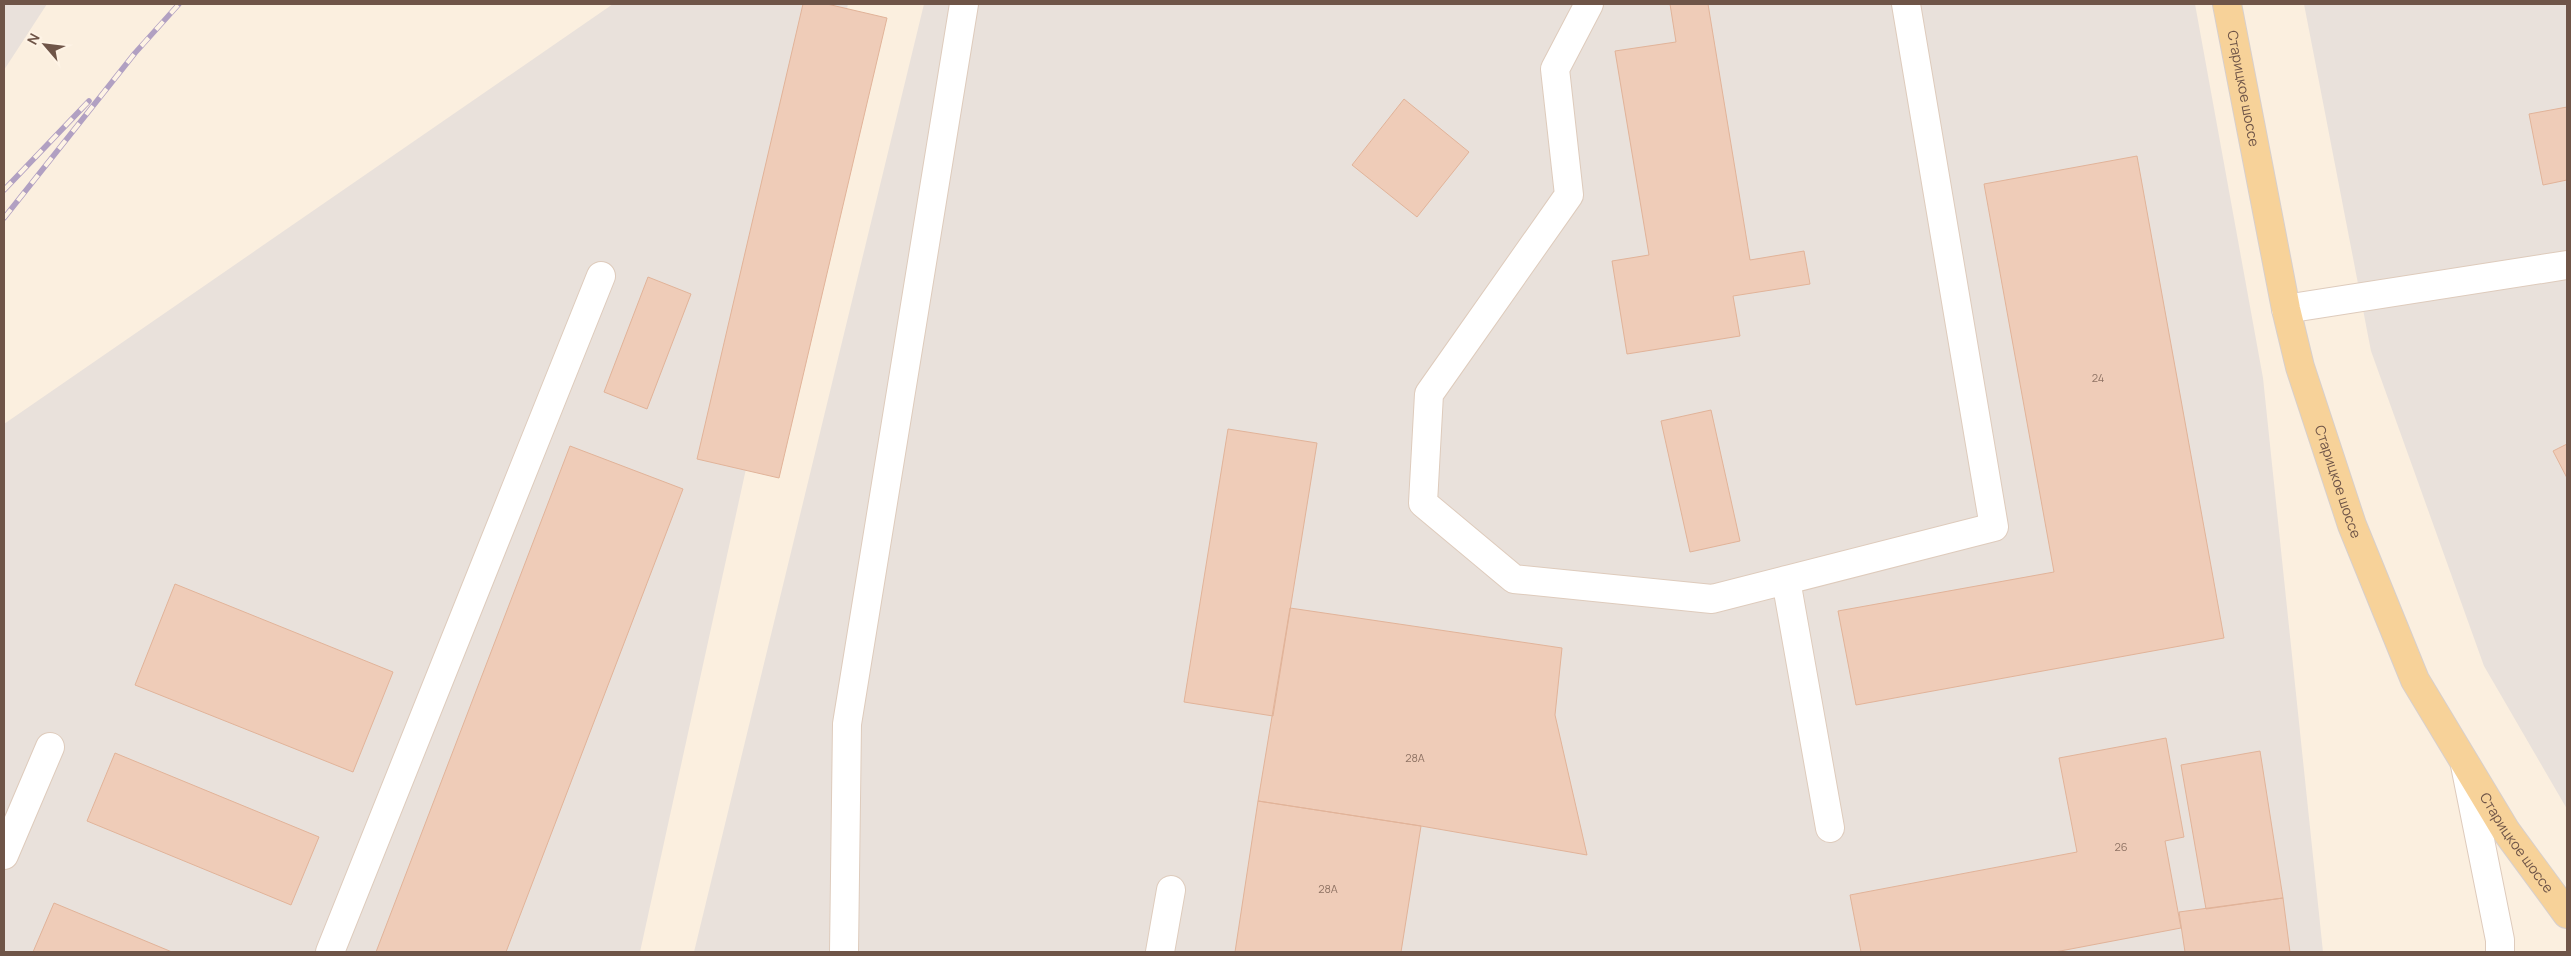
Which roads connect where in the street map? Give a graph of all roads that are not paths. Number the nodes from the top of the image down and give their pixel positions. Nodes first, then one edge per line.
1 (964, 4) edge
2 (1589, 4) edge
3 (1906, 4) edge
4 (2227, 4) edge
5 (2566, 268) edge
6 (601, 276) dead end
7 (2286, 309) junction
8 (1786, 580) junction
9 (50, 748) dead end
10 (2465, 765) junction
11 (1830, 828) dead end
12 (4, 855) edge
13 (1170, 890) dead end
14 (2567, 914) edge
15 (330, 952) edge
16 (844, 952) edge
17 (1160, 952) edge
18 (2500, 952) edge

1 - 16 lane
2 - 8 lane
3 - 8 lane
4 - 7 main road, Старицкое шоссе
5 - 7 lane
6 - 15 lane
7 - 10 main road, Старицкое шоссе
8 - 11 lane
9 - 12 lane
10 - 14 main road, Старицкое шоссе
10 - 18 lane
13 - 17 lane

